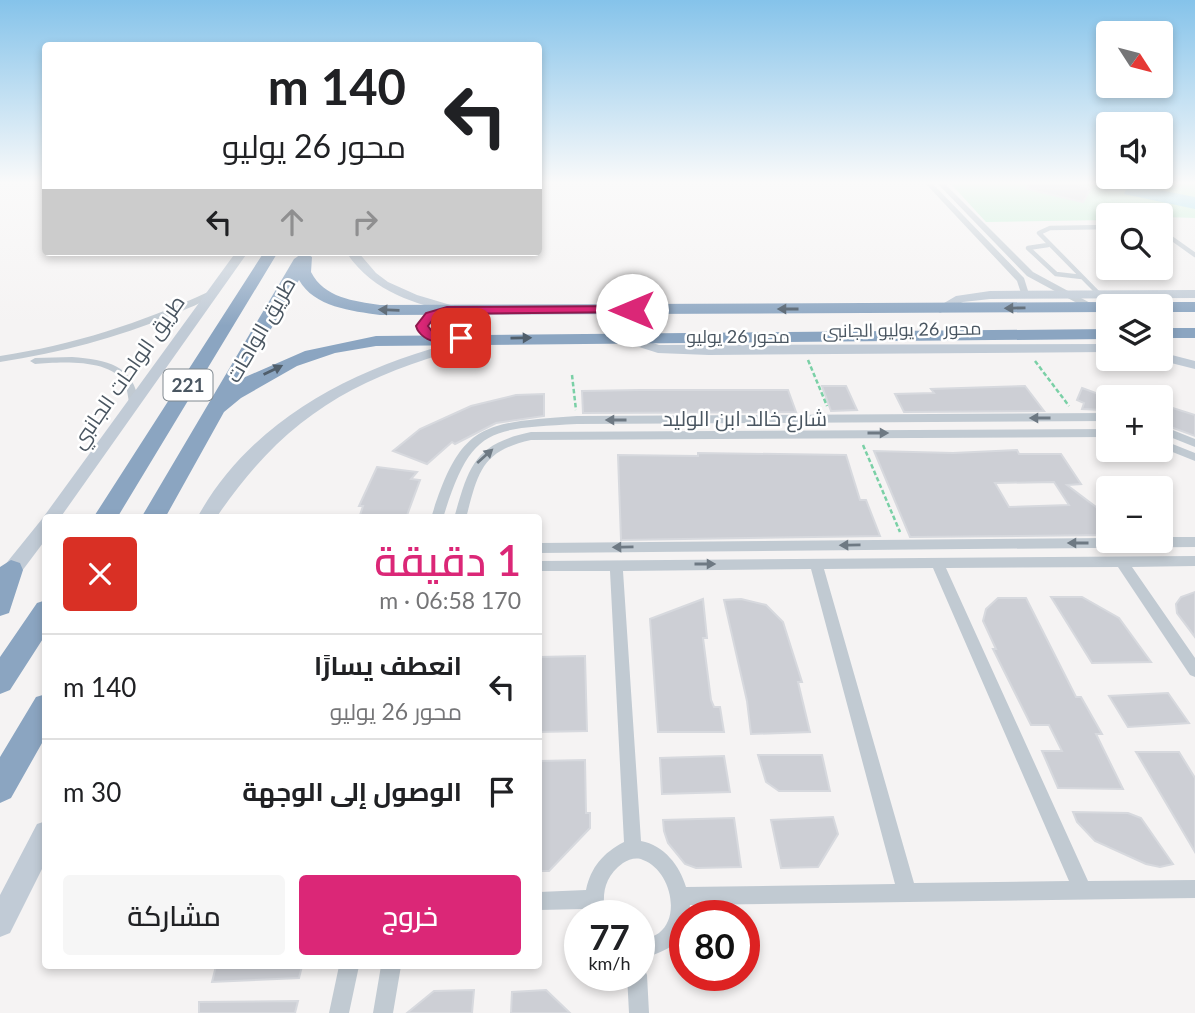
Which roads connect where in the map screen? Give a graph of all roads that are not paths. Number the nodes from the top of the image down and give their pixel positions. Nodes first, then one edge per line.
1 (973, 231) edge
2 (987, 231) edge
3 (1043, 231) edge
4 (1173, 239) edge
5 (1048, 245) junction
6 (988, 248) junction
7 (1003, 248) junction
8 (1195, 255) edge
9 (239, 256) edge
10 (269, 256) edge
11 (303, 256) edge
12 (304, 256) edge
13 (355, 256) edge
14 (1082, 277) junction
15 (211, 294) junction
16 (1025, 294) junction
17 (1195, 294) edge
18 (1065, 295) junction
19 (1173, 296) edge
20 (1096, 297) edge
21 (1096, 302) edge
22 (1096, 303) edge
23 (1173, 307) edge
24 (1195, 307) edge
25 (940, 309) junction
26 (456, 310) junction
27 (1173, 333) edge
28 (1195, 333) edge
29 (622, 337) junction
30 (435, 338) junction
31 (487, 338) junction
32 (1096, 338) edge
33 (1096, 343) edge
34 (56, 351) junction
35 (0, 359) edge
36 (1173, 359) edge
37 (49, 360) junction
38 (0, 365) edge
39 (1195, 365) edge
40 (134, 404) junction
41 (217, 408) junction
42 (1077, 417) junction
43 (1096, 417) edge
44 (834, 419) junction
45 (843, 433) junction
46 (1088, 433) junction
47 (1096, 433) edge
48 (1173, 434) edge
49 (1195, 443) edge
50 (1173, 448) edge
51 (1195, 457) edge
52 (53, 514) edge
53 (107, 514) edge
54 (155, 514) edge
55 (208, 514) edge
56 (438, 514) edge
57 (461, 514) edge
58 (42, 529) edge
59 (1195, 542) edge
60 (542, 548) edge
61 (1121, 561) junction
62 (1195, 561) edge
63 (937, 563) junction
64 (616, 564) junction
65 (816, 564) junction
66 (542, 566) edge
67 (5, 578) edge
68 (0, 606) edge
69 (42, 617) edge
70 (1195, 670) edge
71 (0, 681) edge
72 (42, 714) edge
73 (0, 787) edge
74 (42, 841) edge
75 (634, 850) junction
76 (1195, 889) edge
77 (1083, 891) junction
78 (907, 893) junction
79 (681, 896) junction
80 (595, 900) edge
81 (542, 901) edge
82 (564, 904) edge
83 (0, 923) edge
84 (655, 945) edge
85 (348, 969) edge
86 (390, 969) edge
87 (638, 991) edge
88 (339, 1013) edge
89 (383, 1013) edge
90 (639, 1013) edge

1 - 6 street
2 - 7 street
3 - 5 lane
4 - 8 lane
5 - 14 lane
5 - 14 lane
6 - 7 street
6 - 16 street
7 - 18 street
9 - 15 street, طريق الواحات الجانبي
10 - 53 highway, طريق الواحات / 221
11 - 41 highway, طريق الواحات / 221
26 -> 12 highway, محور 26 يوليو
13 - 26 street
14 - 20 lane
15 - 34 street
15 - 40 street, طريق الواحات الجانبي
16 - 18 street, محور 26 يوليو الجانبى
16 - 25 street, محور 26 يوليو الجانبى
17 - 19 street, محور 26 يوليو الجانبى
18 - 21 street, محور 26 يوليو الجانبى
22 -> 25 highway, محور 26 يوليو
23 - 24 highway
25 -> 26 highway, محور 26 يوليو
26 - 30 highway
27 - 28 highway
31 -> 29 highway, محور 26 يوليو
29 - 32 highway, محور 26 يوليو
29 - 33 street, محور 26 يوليو الجانبى
30 - 31 highway, محور 26 يوليو
41 -> 30 highway, محور 26 يوليو
31 - 55 street
34 - 35 street
34 - 37 street
36 - 39 street
37 - 38 street
37 - 40 street
40 - 52 street, طريق الواحات الجانبي
41 - 54 highway, طريق الواحات / 221
42 - 43 street, شارع خالد ابن الوليد
42 -> 44 street, شارع خالد ابن الوليد
42 - 46 street
44 - 45 street
44 -> 56 street, شارع خالد ابن الوليد
45 -> 46 street, شارع خالد ابن الوليد
57 -> 45 street, شارع خالد ابن الوليد
46 - 47 street, شارع خالد ابن الوليد
48 - 49 street
50 - 51 street
58 - 67 street
59 -> 60 street
61 - 62 street
61 - 63 street
61 - 70 street
63 - 65 street
63 - 77 street
64 -> 65 street
64 - 66 street
64 - 75 street
65 - 78 street
67 - 68 highway
69 - 71 highway
72 - 73 highway
74 - 83 street
75 - 79 street
75 - 80 street
76 - 77 street
77 - 78 street
78 - 79 street
79 - 84 street
81 - 82 street
85 - 88 street
86 - 89 street
87 - 90 street

